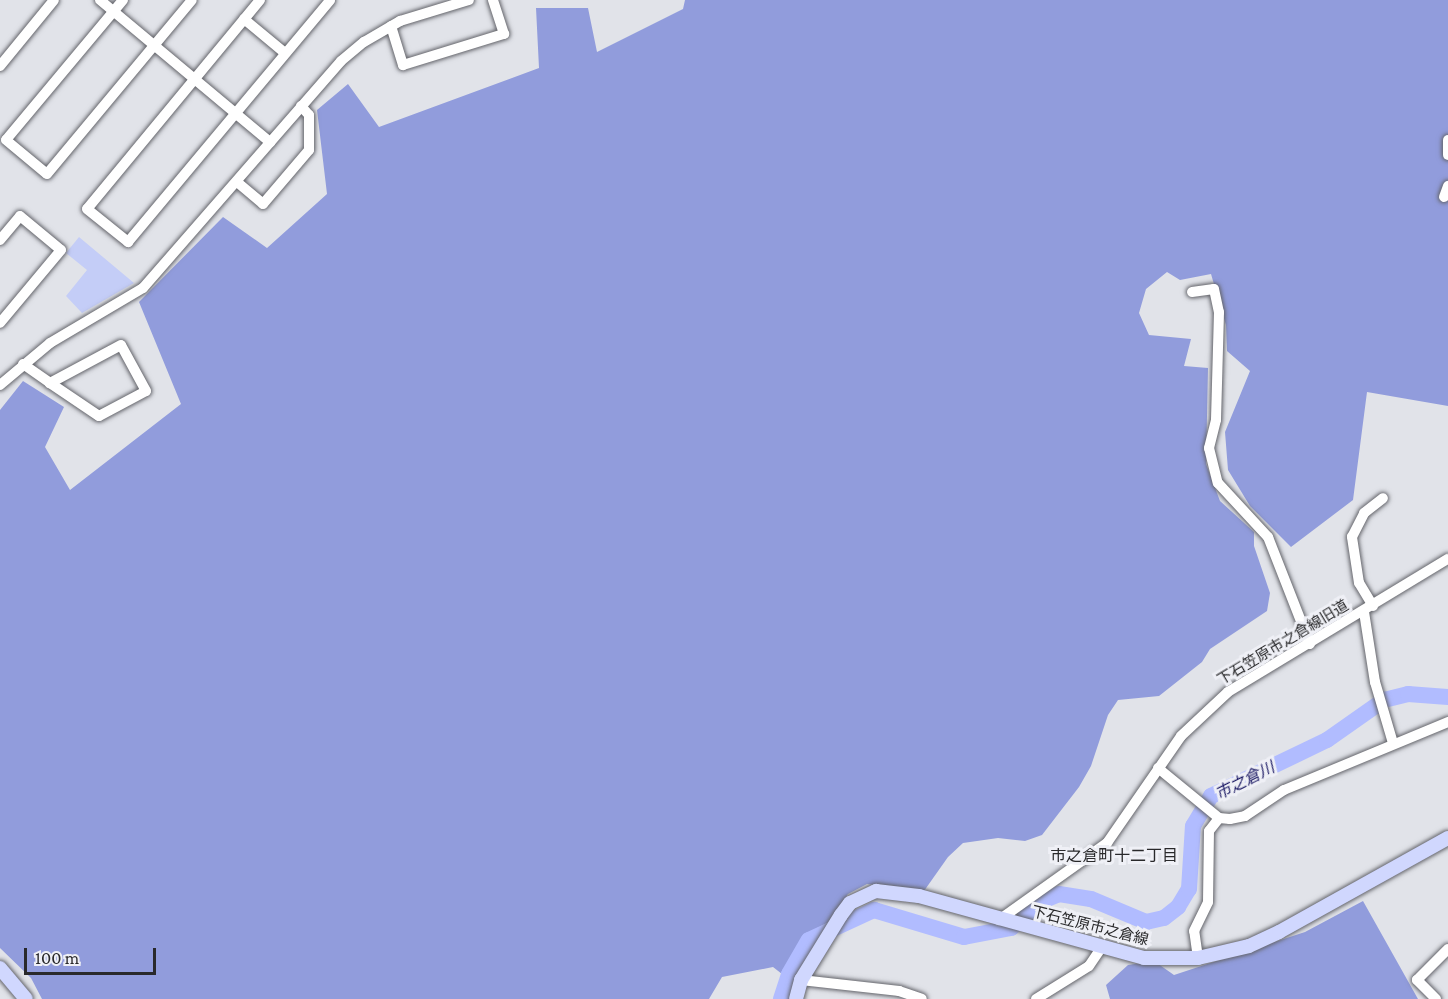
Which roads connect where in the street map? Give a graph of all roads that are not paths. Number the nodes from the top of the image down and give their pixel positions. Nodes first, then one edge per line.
1 (54, 0) edge
2 (100, 0) edge
3 (123, 0) edge
4 (192, 0) edge
5 (260, 0) edge
6 (330, 0) edge
7 (469, 0) edge
8 (493, 0) edge
9 (113, 12) junction
10 (244, 19) junction
11 (391, 27) junction
12 (154, 45) junction
13 (285, 53) junction
14 (0, 66) edge
15 (194, 79) junction
16 (301, 106) junction
17 (235, 113) junction
18 (1448, 141) edge
19 (270, 142) junction
20 (1448, 155) edge
21 (237, 182) junction
22 (0, 240) edge
23 (1192, 292) dead end
24 (0, 322) edge
25 (22, 364) junction
26 (50, 383) junction
27 (0, 385) edge
28 (1383, 498) dead end
29 (1448, 559) edge
30 (1369, 609) junction
31 (1310, 644) junction
32 (1448, 722) edge
33 (1393, 743) junction
34 (1158, 768) junction
35 (1217, 816) junction
36 (1448, 838) edge
37 (1001, 920) junction
38 (1101, 948) junction
39 (1448, 949) edge
40 (1198, 958) junction
41 (0, 968) edge
42 (801, 980) junction
43 (1038, 998) edge
44 (26, 999) edge
45 (796, 999) edge
46 (922, 999) edge
47 (1436, 999) edge

1 - 14 street
2 - 9 street
3 - 9 street
4 - 12 street
5 - 10 street
6 - 13 street
7 - 11 street
8 - 11 street
9 - 12 street
9 - 12 street
10 - 13 street
10 - 15 street
11 - 16 street
12 - 15 street
13 - 17 street
15 - 17 street
15 - 17 street
16 - 19 street
16 - 21 street
17 - 19 street
18 - 20 street
19 - 21 street
21 - 25 street
22 - 24 street
23 - 31 street
25 - 26 street
25 - 27 street
26 - 26 street
28 - 30 street
29 - 30 street, 下石笠原市之倉線旧道
30 - 31 street, 下石笠原市之倉線旧道
30 - 33 street
31 - 34 street, 下石笠原市之倉線旧道
32 - 33 street
33 - 35 street
34 - 35 street
34 - 37 street, 下石笠原市之倉線旧道
35 - 40 street
36 - 40 main road, 下石笠原市之倉線
37 - 38 main road, 下石笠原市之倉線
37 - 42 main road, 下石笠原市之倉線
38 - 40 main road, 下石笠原市之倉線
38 - 43 street
39 - 47 street
41 - 44 main road
42 - 45 main road, 下石笠原市之倉線
42 - 46 street

